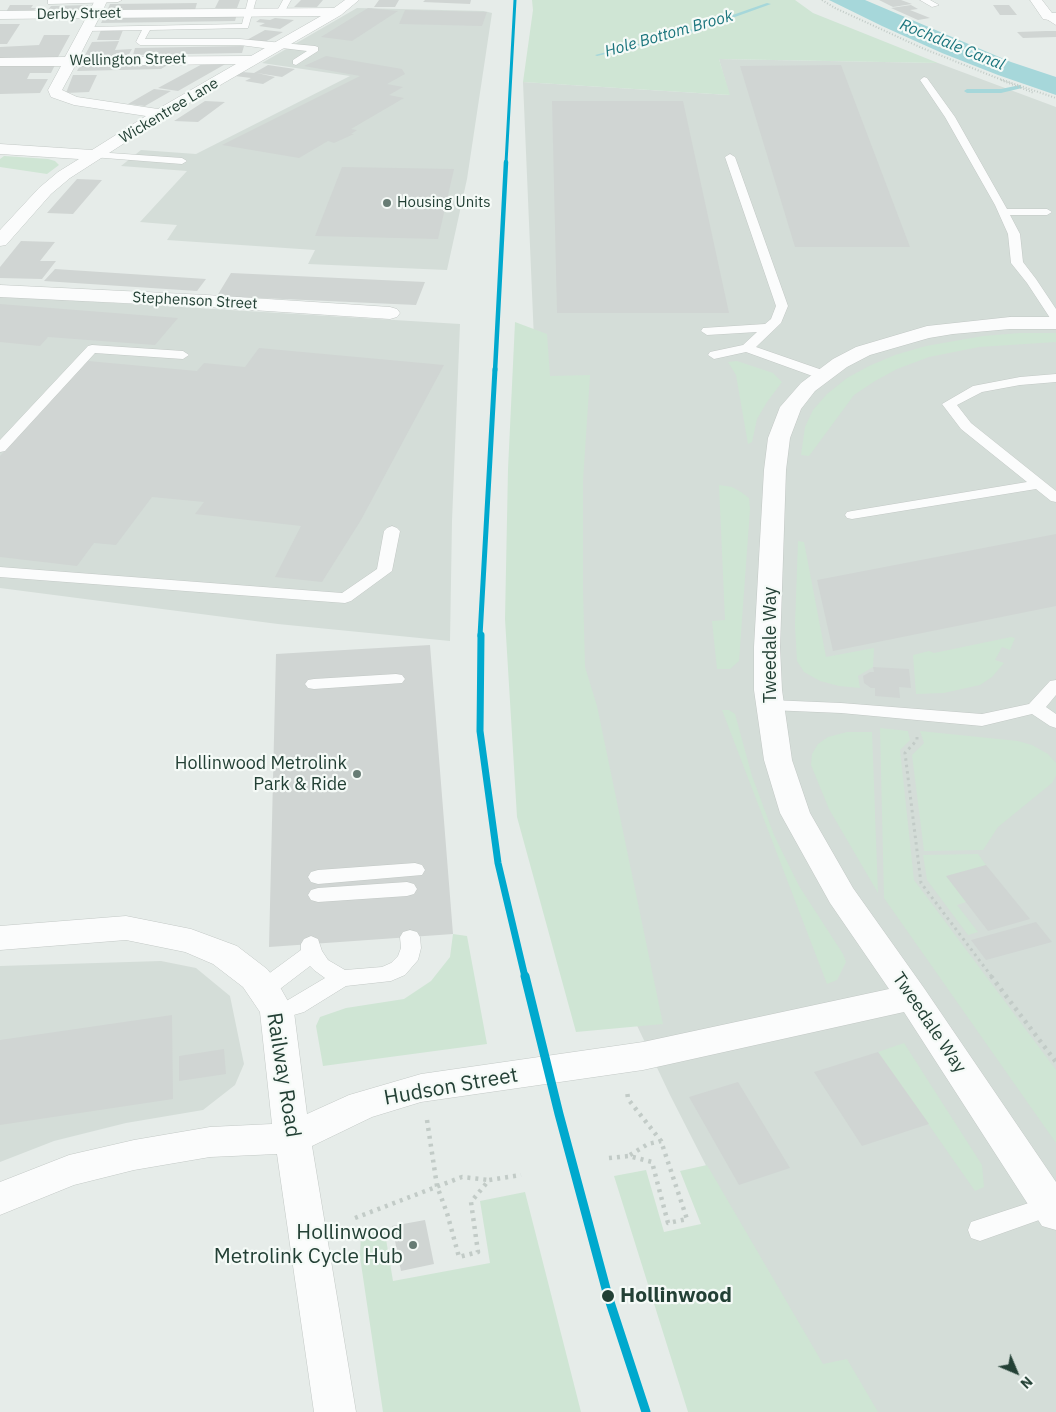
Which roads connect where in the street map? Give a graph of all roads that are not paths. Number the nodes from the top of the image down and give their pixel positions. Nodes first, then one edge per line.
1 (102, 0) edge
2 (118, 0) edge
3 (353, 0) edge
4 (924, 0) edge
5 (1036, 0) edge
6 (52, 1) edge
7 (284, 5) edge
8 (935, 5) dead end
9 (208, 6) edge
10 (250, 6) edge
11 (337, 12) junction
12 (43, 14) junction
13 (94, 14) junction
14 (0, 15) edge
15 (1053, 19) edge
16 (245, 26) junction
17 (147, 28) junction
18 (86, 29) junction
19 (232, 42) junction
20 (279, 46) junction
21 (255, 60) junction
22 (70, 61) junction
23 (0, 62) edge
24 (296, 62) dead end
25 (924, 80) dead end
26 (160, 114) junction
27 (0, 150) edge
28 (96, 155) junction
29 (730, 157) dead end
30 (182, 161) dead end
31 (1003, 212) junction
32 (1047, 212) dead end
33 (0, 241) edge
34 (0, 291) edge
35 (390, 313) dead end
36 (1056, 318) edge
37 (1056, 323) edge
38 (768, 328) junction
39 (707, 331) dead end
40 (747, 348) junction
41 (183, 355) dead end
42 (714, 355) dead end
43 (823, 374) junction
44 (1056, 378) edge
45 (0, 448) edge
46 (1039, 484) junction
47 (1056, 498) edge
48 (852, 515) dead end
49 (392, 531) dead end
50 (0, 572) edge
51 (398, 681) dead end
52 (1056, 684) edge
53 (319, 685) dead end
54 (770, 705) junction
55 (1035, 708) junction
56 (1056, 722) edge
57 (410, 878) dead end
58 (316, 885) dead end
59 (410, 937) dead end
60 (0, 938) edge
61 (342, 978) junction
62 (912, 997) junction
63 (270, 1000) junction
64 (293, 1138) junction
65 (0, 1199) edge
66 (1053, 1210) edge
67 (980, 1230) dead end
68 (335, 1412) edge

1 - 2 lane
1 - 6 lane
1 - 13 street
3 - 11 street, Wickentree Lane
4 - 8 lane
5 - 15 street
6 - 12 lane
7 - 10 street, Derby Street
7 - 11 street, Derby Street
9 - 10 street, Derby Street
9 - 13 street, Derby Street
10 - 16 lane
11 - 20 street, Wickentree Lane
12 - 13 street, Derby Street
12 - 14 street, Derby Street
13 - 18 street
16 - 17 lane
16 - 19 lane
17 - 18 lane
17 - 19 lane
18 - 22 street
19 - 20 lane
20 - 21 street, Wickentree Lane
20 - 24 lane
21 - 22 street, Wellington Street
21 - 26 street, Wickentree Lane
22 - 23 street, Wellington Street
22 - 26 street
25 - 31 lane
26 - 28 street, Wickentree Lane
27 - 28 street
28 - 30 lane
28 - 33 street, Wickentree Lane
29 - 38 lane
31 - 32 lane
31 - 36 lane
34 - 35 street, Stephenson Street
37 - 43 street, Tweedale Way
38 - 39 lane
38 - 40 lane
40 - 42 lane
40 - 43 lane
41 - 45 lane
43 - 54 street, Tweedale Way
44 - 46 lane
46 - 47 lane
46 - 48 lane
49 - 50 lane
51 - 53 lane
52 - 55 lane
54 - 55 lane
54 - 62 street, Tweedale Way
55 - 56 lane
57 - 58 lane
59 - 61 lane
60 - 63 street, Railway Road
61 - 63 lane
61 - 63 lane
62 - 64 street, Hudson Street
62 - 66 street, Tweedale Way
63 - 64 street, Railway Road
64 - 65 street, Hudson Street
64 - 68 street, Railway Road
66 - 67 lane

